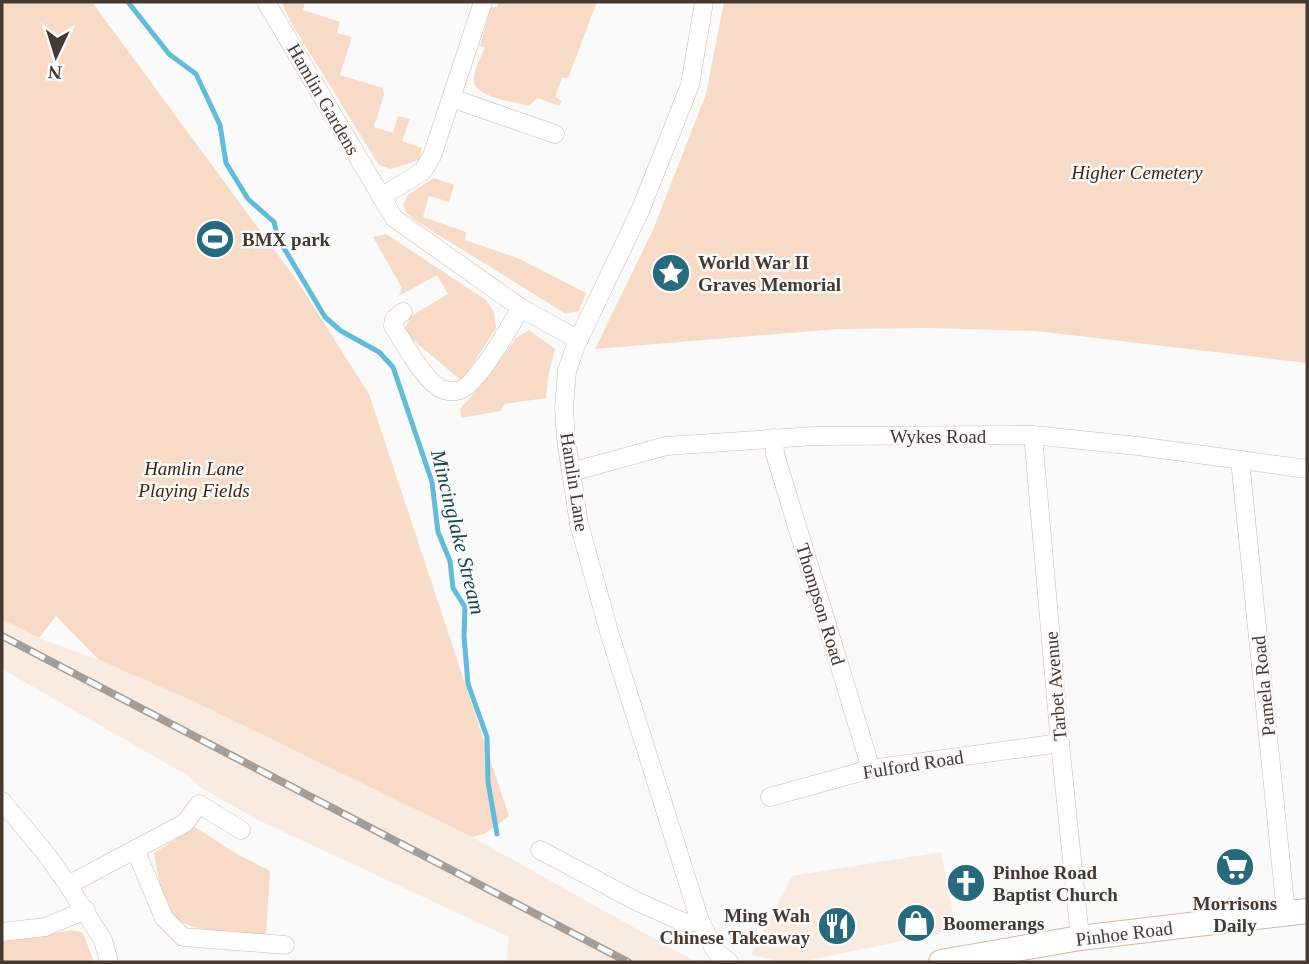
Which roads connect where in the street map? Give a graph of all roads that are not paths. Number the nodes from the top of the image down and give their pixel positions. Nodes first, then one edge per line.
1 (266, 2) edge
2 (483, 2) edge
3 (704, 2) edge
4 (451, 99) junction
5 (555, 134) dead end
6 (381, 197) junction
7 (521, 308) junction
8 (403, 312) dead end
9 (579, 340) junction
10 (1033, 435) junction
11 (774, 438) junction
12 (1240, 460) junction
13 (1307, 468) edge
14 (571, 472) junction
15 (1060, 743) junction
16 (871, 769) junction
17 (770, 797) dead end
18 (2, 801) edge
19 (241, 830) dead end
20 (135, 849) junction
21 (540, 850) dead end
22 (68, 885) junction
23 (86, 910) junction
24 (1296, 912) edge
25 (700, 921) junction
26 (2, 932) edge
27 (1080, 938) junction
28 (285, 945) dead end
29 (109, 962) edge
30 (729, 962) edge
31 (941, 962) edge

1 - 6 street, Hamlin Gardens
2 - 4 street
3 - 9 street, Hamlin Lane
4 - 5 street
4 - 6 street
6 - 7 street, Hamlin Gardens
7 - 8 street
7 - 9 street, Hamlin Gardens
9 - 14 street, Hamlin Lane
10 - 11 street, Wykes Road
10 - 12 street, Wykes Road
10 - 15 street, Tarbet Avenue
11 - 14 street, Wykes Road
11 - 16 street, Thompson Road
12 - 13 street, Wykes Road
12 - 24 street, Pamela Road
14 - 25 street, Hamlin Lane
15 - 16 street, Fulford Road
15 - 27 street, Tarbet Avenue
16 - 17 street, Fulford Road
18 - 22 street
19 - 20 street
20 - 22 street
20 - 28 street
21 - 25 street
22 - 23 street
23 - 26 street
23 - 29 street
24 - 27 main road, Pinhoe Road
25 - 30 street, Hamlin Lane
27 - 31 main road, Pinhoe Road

